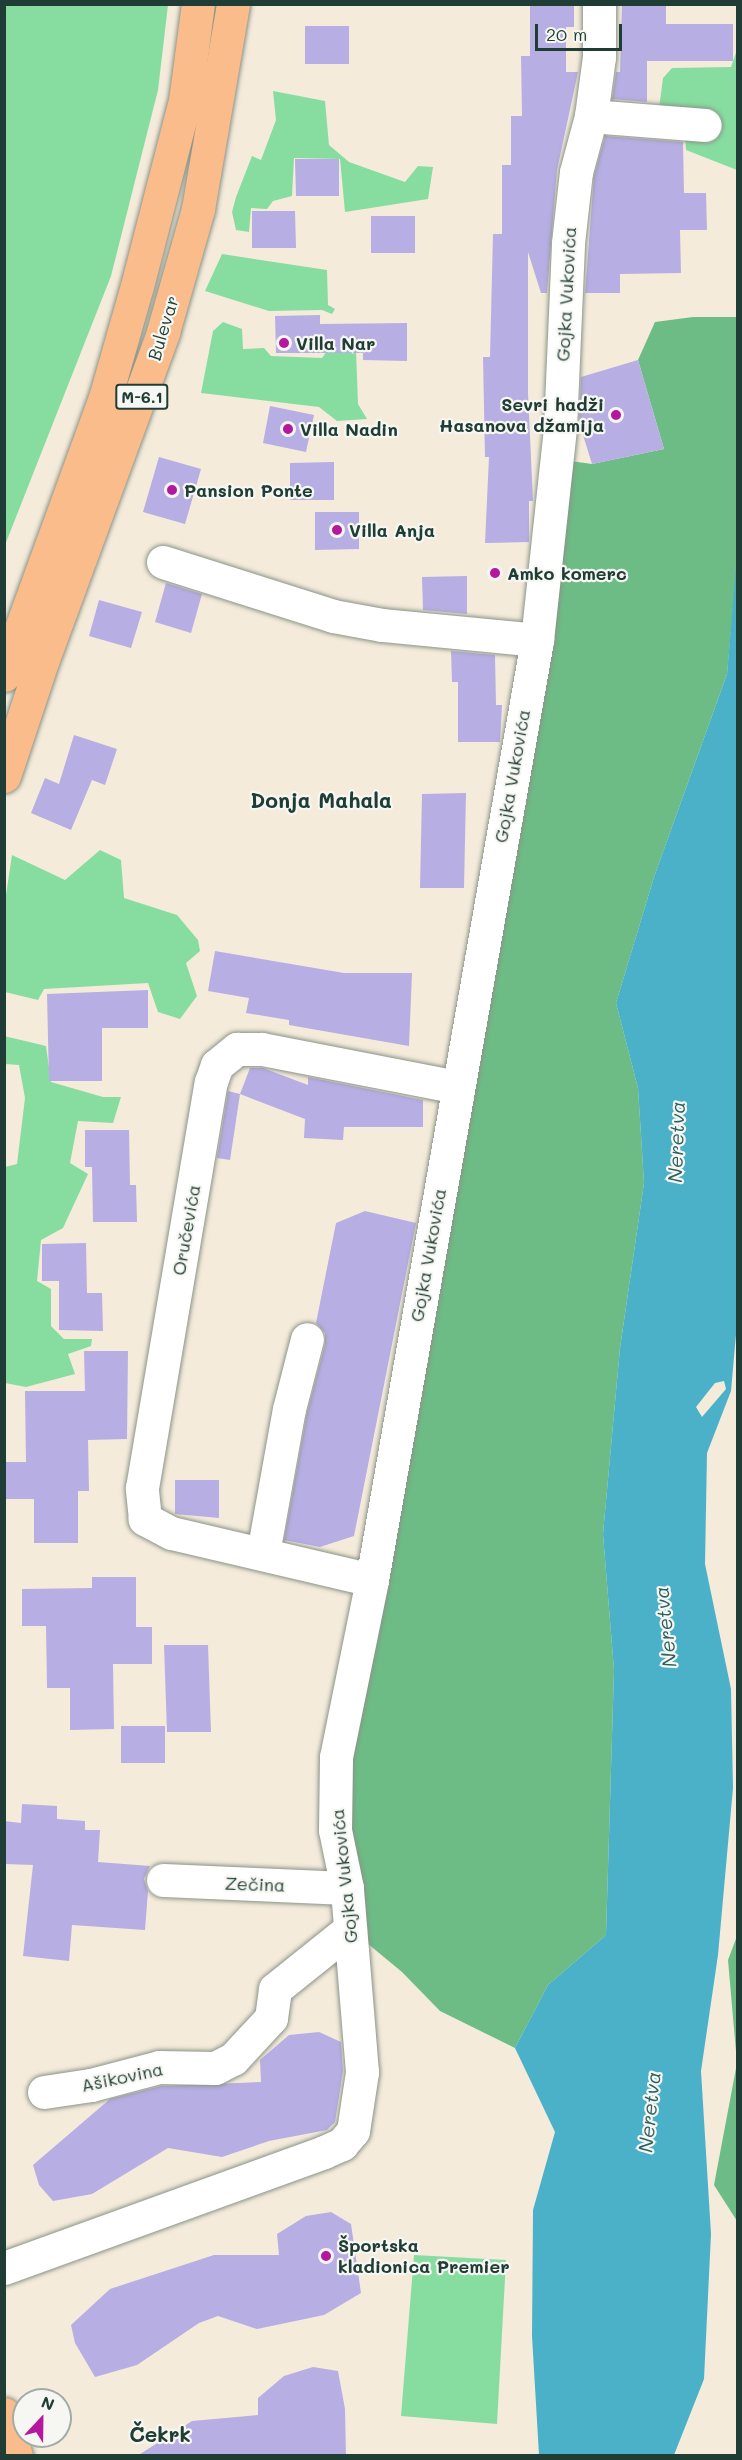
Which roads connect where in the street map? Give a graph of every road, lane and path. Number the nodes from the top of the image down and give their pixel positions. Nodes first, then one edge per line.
1 (198, 4) edge
2 (233, 4) edge
3 (599, 4) edge
4 (591, 116) junction
5 (705, 125) dead end
6 (163, 562) dead end
7 (537, 640) junction
8 (4, 675) edge
9 (4, 776) edge
10 (457, 1087) junction
11 (307, 1339) dead end
12 (263, 1553) junction
13 (372, 1580) junction
14 (163, 1880) dead end
15 (347, 1888) junction
16 (350, 1929) junction
17 (44, 2092) dead end
18 (4, 2268) edge
19 (4, 2414) edge
20 (16, 2456) edge

1 - 8 main road, M-6.1
2 - 9 main road, Bulevar / M-6.1
3 - 4 street, Gojka Vukovića
4 - 5 street
4 - 7 street, Gojka Vukovića
6 - 7 street
7 - 10 street, Gojka Vukovića
10 - 12 street, Oručevića
10 - 13 street, Gojka Vukovića
11 - 12 street
12 - 13 street, Oručevića
13 - 15 street, Gojka Vukovića
14 - 15 street, Zečina
15 - 16 street, Gojka Vukovića
16 - 17 street, Ašikovina
16 - 18 street, Gojka Vukovića
19 - 20 main road

